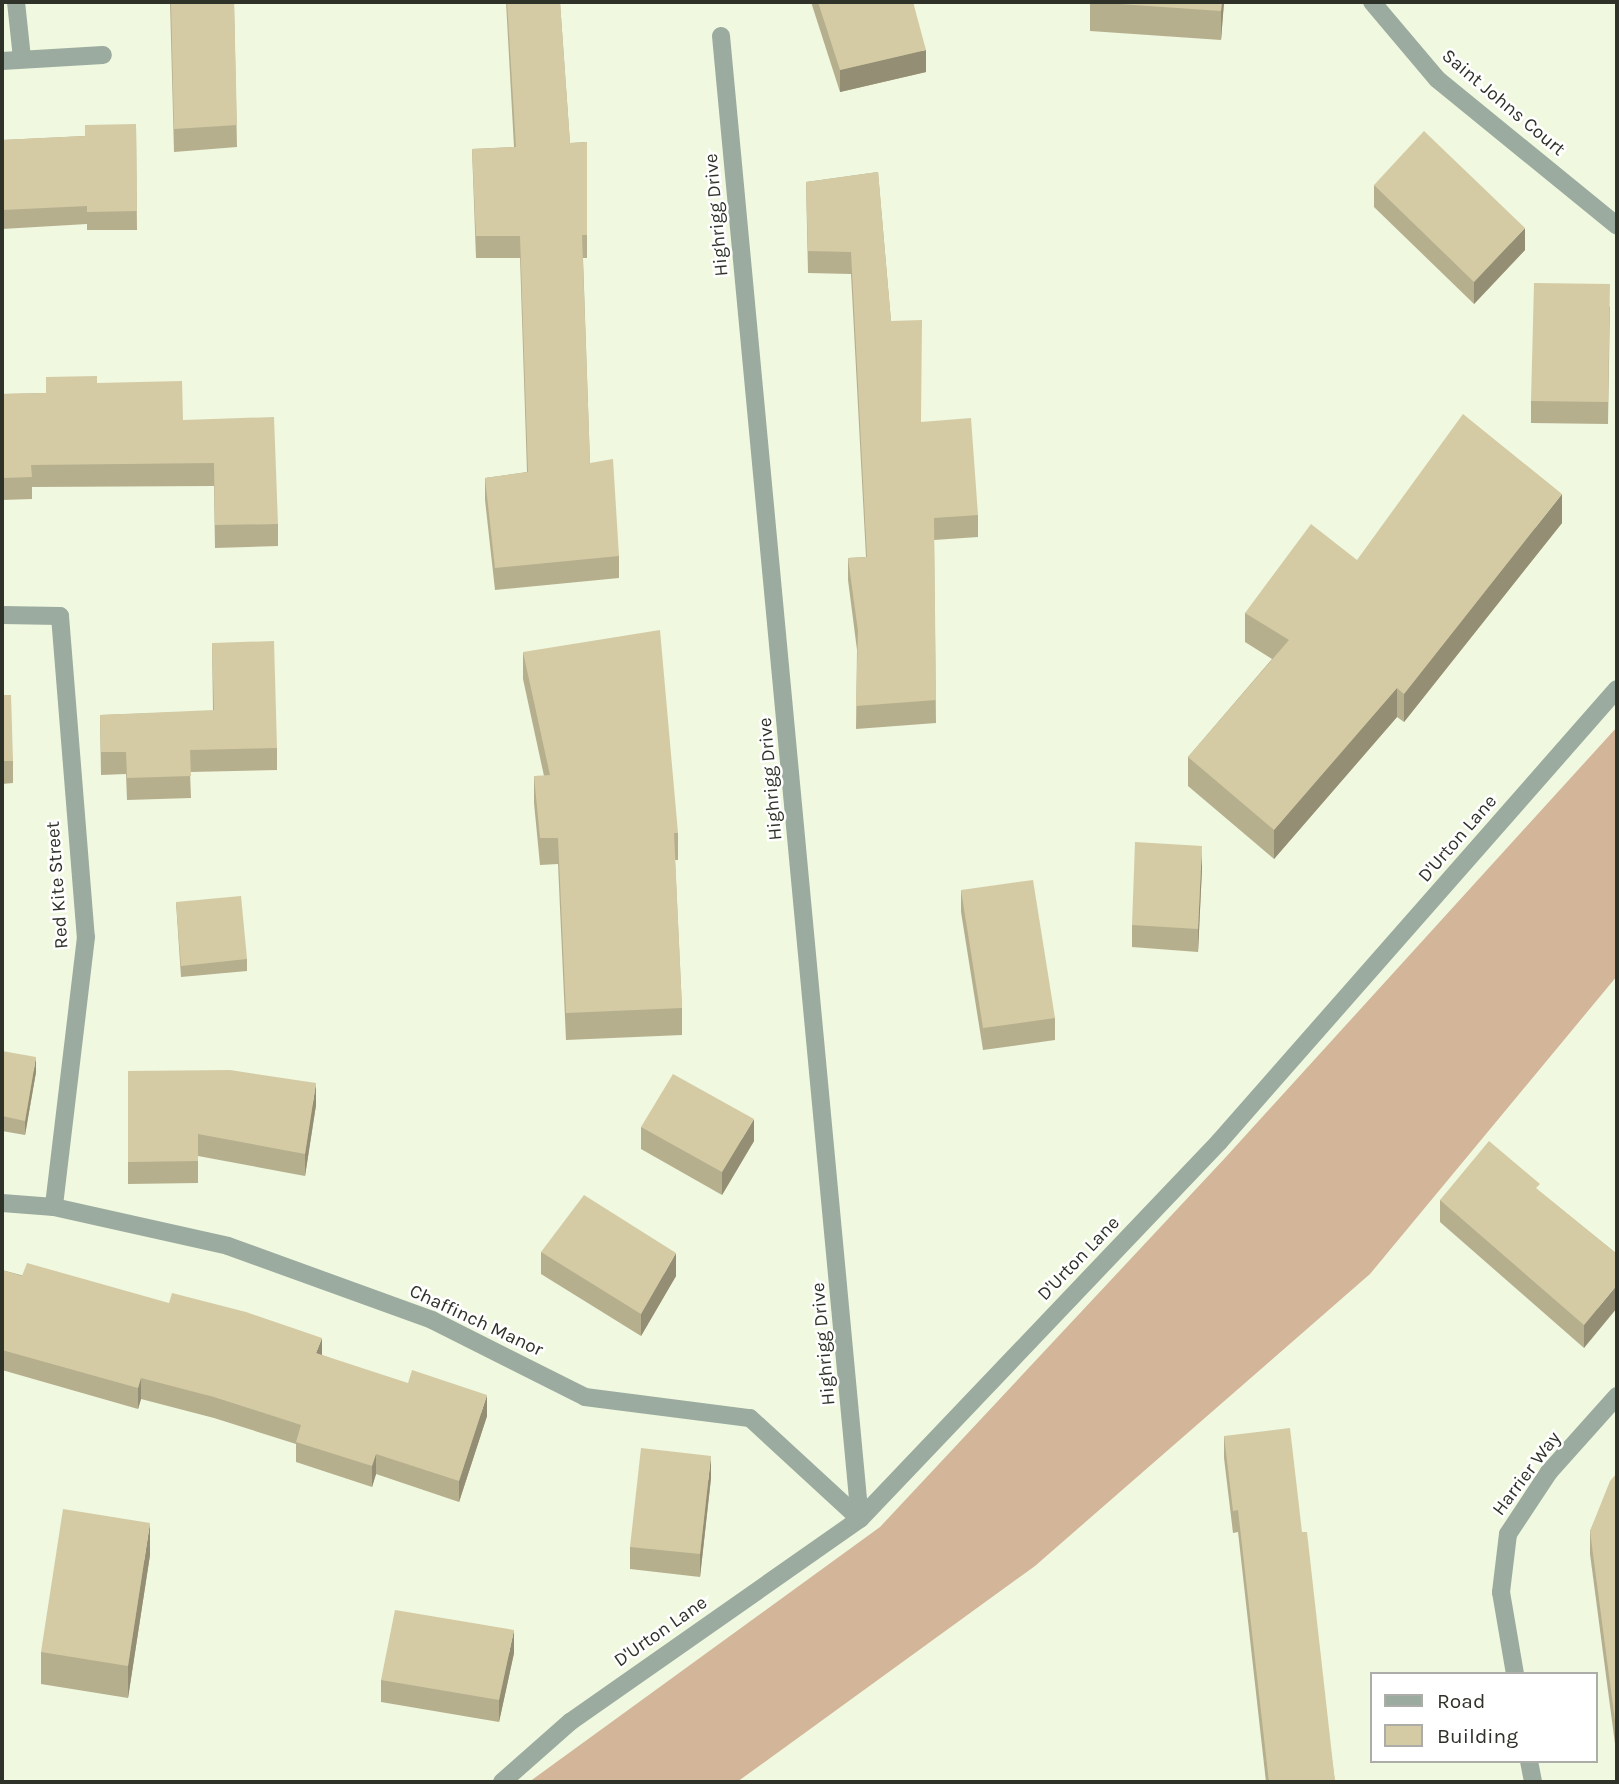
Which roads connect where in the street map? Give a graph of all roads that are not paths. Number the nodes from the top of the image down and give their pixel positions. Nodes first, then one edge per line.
1 (16, 2) edge
2 (1373, 2) edge
3 (721, 36) dead end
4 (103, 55) dead end
5 (22, 58) junction
6 (2, 61) edge
7 (1617, 226) edge
8 (2, 615) edge
9 (1617, 689) edge
10 (2, 1203) edge
11 (54, 1208) junction
12 (1617, 1396) edge
13 (860, 1519) junction
14 (1515, 1672) edge
15 (1529, 1763) edge
16 (502, 1782) edge
17 (1532, 1782) edge

1 - 5 street
2 - 7 street, Saint Johns Court
3 - 13 street, Highrigg Drive
4 - 5 street
5 - 6 street
8 - 11 street, Red Kite Street
9 - 13 street, D'Urton Lane
10 - 11 street, Chaffinch Manor
11 - 13 street, Chaffinch Manor
12 - 14 street, Harrier Way
13 - 16 street, D'Urton Lane
15 - 17 street

